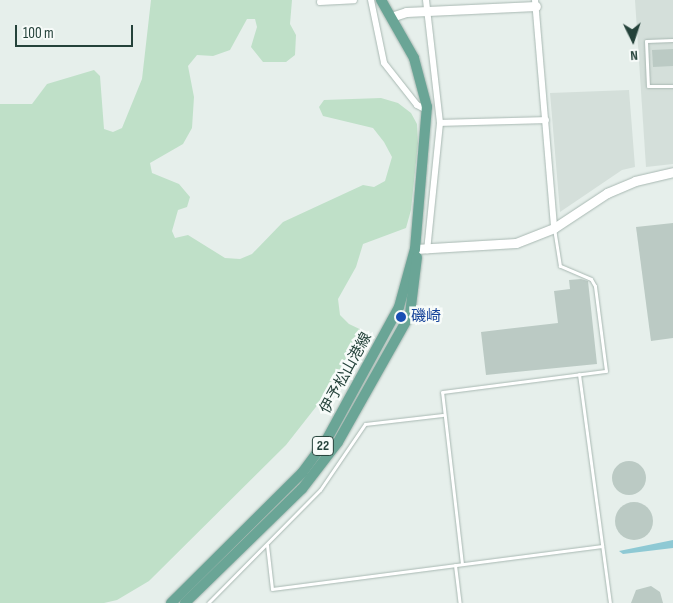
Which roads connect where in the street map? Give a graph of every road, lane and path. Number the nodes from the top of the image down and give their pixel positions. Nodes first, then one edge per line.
1 (354, 0) edge
2 (371, 0) edge
3 (381, 0) edge
4 (426, 0) edge
5 (320, 2) dead end
6 (536, 3) edge
7 (507, 4) edge
8 (427, 11) junction
9 (391, 17) junction
10 (673, 40) edge
11 (673, 86) edge
12 (427, 110) junction
13 (546, 120) junction
14 (440, 123) junction
15 (673, 172) edge
16 (554, 228) junction
17 (415, 249) junction
18 (427, 250) junction
19 (579, 374) junction
20 (442, 415) junction
21 (267, 545) junction
22 (602, 546) junction
23 (462, 564) junction
24 (455, 565) junction
25 (171, 603) edge
26 (185, 603) edge
27 (208, 603) edge
28 (460, 603) edge
29 (610, 603) edge

1 - 5 street
2 - 12 street
3 - 9 main road, 伊予松山港線 / 22
4 - 8 street
6 - 7 street
6 - 13 street
7 - 8 street
8 - 9 street
8 - 14 street
9 - 12 main road, 伊予松山港線 / 22
10 - 11 lane
12 - 17 main road, 伊予松山港線 / 22
13 - 14 street
13 - 16 street
14 - 18 street
15 - 16 street
16 - 18 street
16 - 19 lane
17 - 18 street
17 - 25 main road, 伊予松山港線 / 22
17 - 26 main road, 伊予松山港線 / 22
19 - 20 lane
19 - 22 lane
20 - 21 lane
20 - 23 lane
21 - 24 lane
21 - 27 lane
22 - 23 lane
22 - 29 lane
23 - 24 lane
24 - 28 lane

